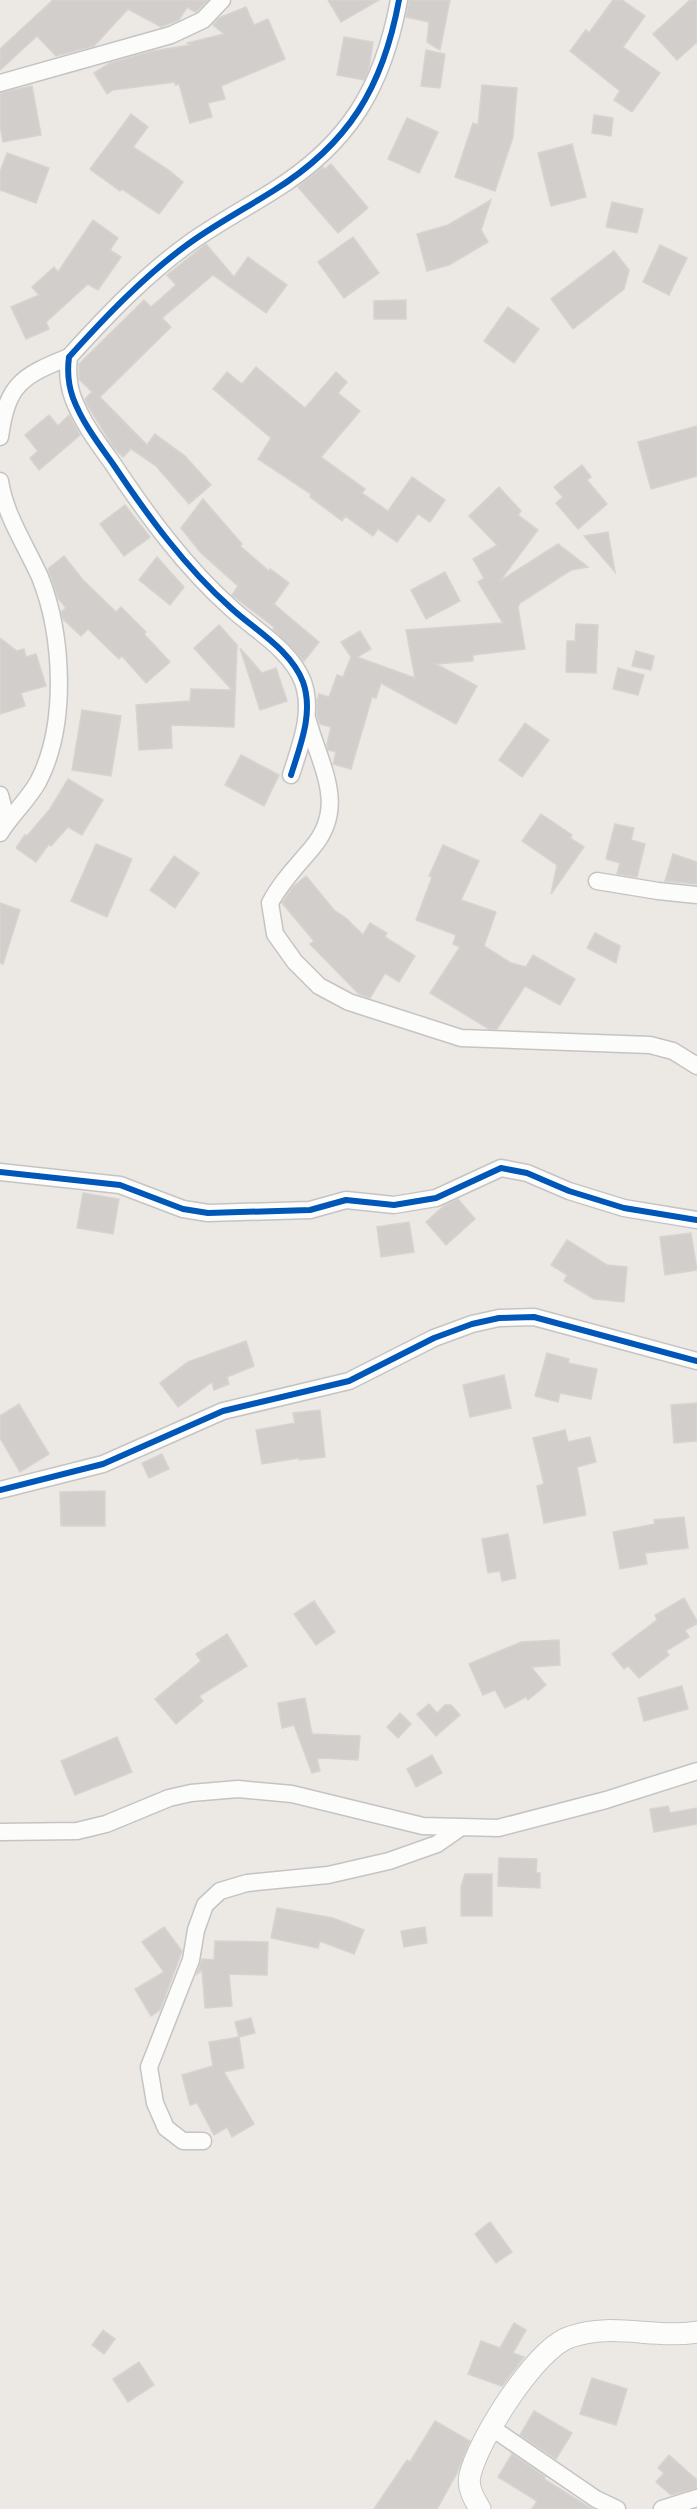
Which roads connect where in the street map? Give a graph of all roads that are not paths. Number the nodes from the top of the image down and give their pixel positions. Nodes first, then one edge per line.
1 (222, 0) edge
2 (399, 0) edge
3 (0, 83) edge
4 (69, 357) junction
5 (0, 437) edge
6 (0, 481) edge
7 (306, 711) junction
8 (291, 775) dead end
9 (0, 795) edge
10 (3, 827) edge
11 (597, 881) dead end
12 (697, 895) edge
13 (697, 1066) edge
14 (0, 1172) edge
15 (697, 1220) edge
16 (697, 1361) edge
17 (0, 1490) edge
18 (697, 1772) edge
19 (460, 1828) junction
20 (0, 1832) edge
21 (203, 2141) dead end
22 (697, 2332) edge
23 (492, 2428) junction
24 (697, 2498) edge
25 (480, 2509) edge
26 (616, 2509) edge
27 (662, 2509) edge

1 - 3 street
2 - 4 street
4 - 5 street
4 - 7 street
6 - 10 street
7 - 8 street
7 - 13 street
9 - 10 street
11 - 12 street
14 - 15 street
16 - 17 street
18 - 19 street
19 - 20 street
19 - 21 street
22 - 23 street
23 - 25 street
23 - 26 street
24 - 27 street

